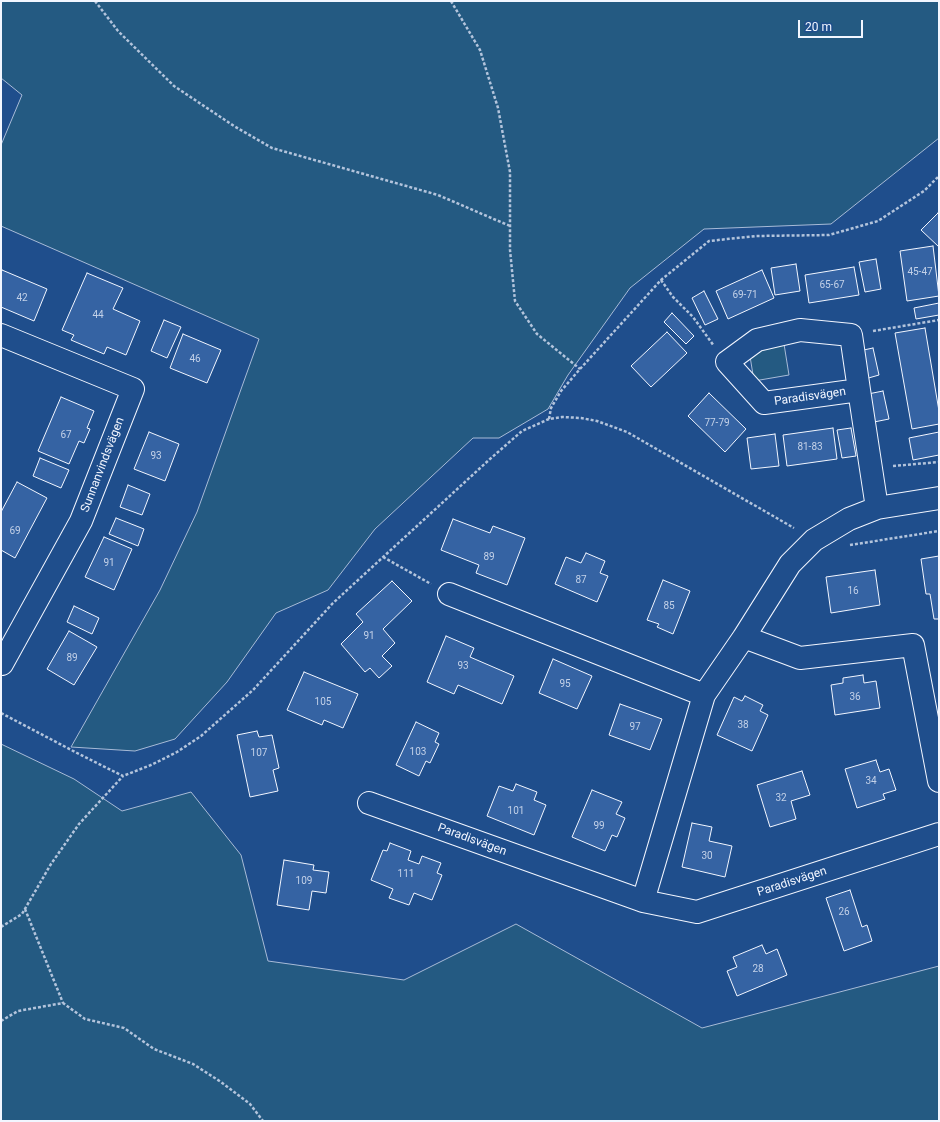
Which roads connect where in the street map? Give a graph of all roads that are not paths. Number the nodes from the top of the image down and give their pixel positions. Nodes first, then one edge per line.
1 (1, 335) edge
2 (859, 390) junction
3 (939, 498) edge
4 (877, 508) junction
5 (449, 594) road end
6 (744, 637) junction
7 (2, 664) dead end
8 (704, 695) junction
9 (939, 781) edge
10 (369, 803) dead end
11 (939, 834) edge
12 (643, 901) junction

1 - 7 street, Sunnanvindsvägen
2 - 2 street, Paradisvägen
2 - 4 street, Paradisvägen
3 - 4 street
4 - 6 street
5 - 8 street
6 - 8 street
6 - 9 street
8 - 12 street
10 - 12 street, Paradisvägen
11 - 12 street, Paradisvägen

